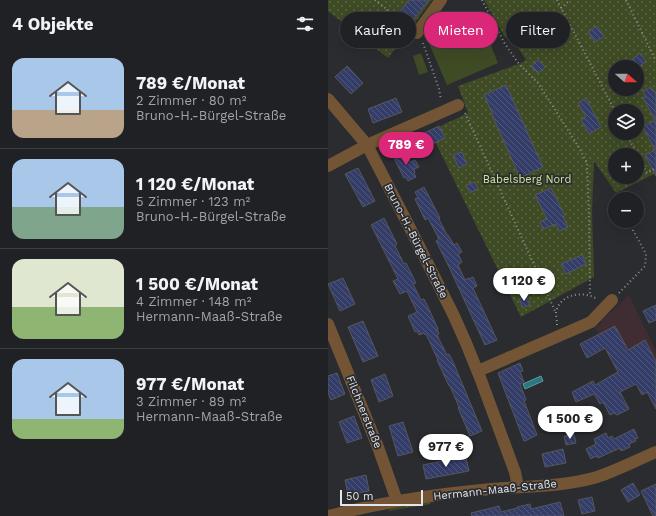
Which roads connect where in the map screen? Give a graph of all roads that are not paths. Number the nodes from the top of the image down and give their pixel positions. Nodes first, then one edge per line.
1 (441, 0) edge
2 (416, 33) road end
3 (328, 99) edge
4 (462, 110) road end
5 (366, 145) junction
6 (328, 166) edge
7 (608, 303) road end
8 (328, 324) edge
9 (478, 371) junction
10 (656, 452) edge
11 (518, 487) junction
12 (397, 501) junction
13 (329, 516) edge

1 - 2 street
3 - 5 street, Bruno-H.-Bürgel-Straße
4 - 5 street
5 - 6 street
5 - 9 street, Bruno-H.-Bürgel-Straße
7 - 9 street
8 - 12 street, Filchnerstraße
9 - 11 street, Bruno-H.-Bürgel-Straße
10 - 11 street, Hermann-Maaß-Straße
11 - 12 street, Hermann-Maaß-Straße
12 - 13 street, Hermann-Maaß-Straße

